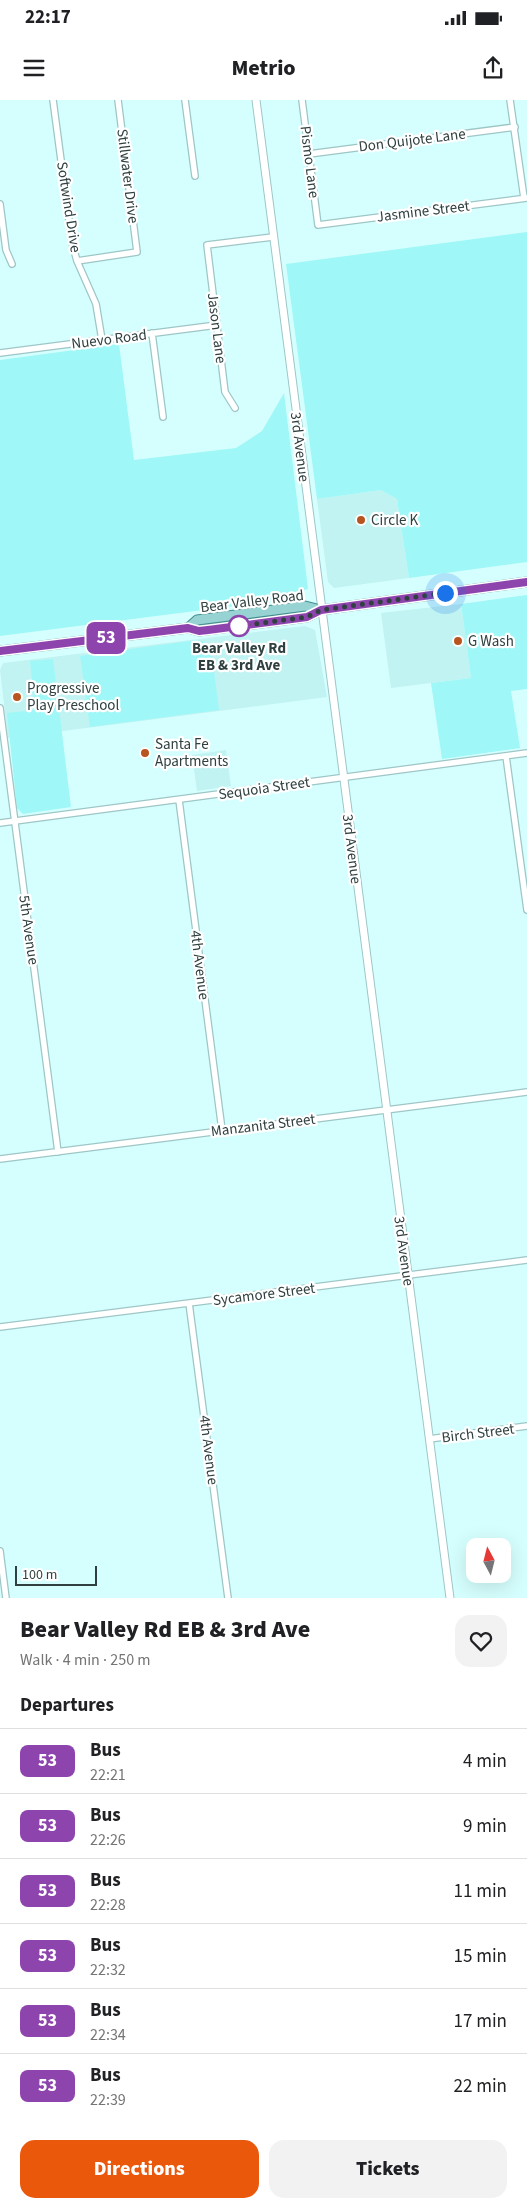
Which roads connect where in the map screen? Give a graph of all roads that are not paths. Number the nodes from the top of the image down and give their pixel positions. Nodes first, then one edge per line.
1 (53, 100) edge
2 (118, 100) edge
3 (185, 100) edge
4 (256, 100) edge
5 (302, 100) edge
6 (510, 100) edge
7 (515, 127) junction
8 (309, 154) junction
9 (195, 176) dead end
10 (525, 198) edge
11 (0, 204) edge
12 (318, 225) joint
13 (273, 237) junction
14 (77, 260) junction
15 (12, 264) dead end
16 (217, 325) junction
17 (152, 333) junction
18 (102, 340) junction
19 (0, 353) edge
20 (235, 408) dead end
21 (163, 417) dead end
22 (527, 582) edge
23 (321, 610) junction
24 (0, 651) edge
25 (0, 708) edge
26 (527, 753) edge
27 (506, 756) junction
28 (343, 777) junction
29 (179, 800) junction
30 (15, 821) junction
31 (0, 823) edge
32 (527, 910) edge
33 (527, 1092) edge
34 (385, 1110) junction
35 (222, 1130) junction
36 (58, 1152) junction
37 (0, 1159) edge
38 (527, 1260) edge
39 (407, 1276) junction
40 (189, 1303) junction
41 (0, 1327) edge
42 (527, 1426) edge
43 (429, 1439) junction
44 (0, 1551) edge
45 (6, 1598) edge
46 (228, 1598) edge
47 (450, 1598) edge

1 - 14 street, Softwind Drive
2 - 14 street, Stillwater Drive
3 - 9 street
4 - 13 street, 3rd Avenue
5 - 8 street, Pismo Lane
6 - 7 street
7 - 8 street, Don Quijote Lane
7 - 10 street
8 - 12 street, Pismo Lane
10 - 12 street, Jasmine Street
11 - 15 street
13 - 16 street, Jason Lane
13 - 23 street, 3rd Avenue
14 - 18 street, Softwind Drive
16 - 17 street, Nuevo Road
16 - 20 street, Jason Lane
17 - 18 street, Nuevo Road
17 - 21 street
18 - 19 street, Nuevo Road
22 - 23 main road, Bear Valley Road
23 - 24 main road, Bear Valley Road
23 - 28 street, 3rd Avenue
25 - 30 street, 5th Avenue
26 - 27 street, Sequoia Street
27 - 28 street, Sequoia Street
27 - 32 street
28 - 29 street, Sequoia Street
28 - 34 street, 3rd Avenue
29 - 30 street, Sequoia Street
29 - 35 street, 4th Avenue
30 - 31 street, Sequoia Street
30 - 36 street, 5th Avenue
33 - 34 street, Manzanita Street
34 - 35 street, Manzanita Street
34 - 39 street, 3rd Avenue
35 - 36 street, Manzanita Street
36 - 37 street, Manzanita Street
38 - 39 street, Sycamore Street
39 - 40 street, Sycamore Street
39 - 43 street, 3rd Avenue
40 - 41 street, Sycamore Street
40 - 46 street, 4th Avenue
42 - 43 street, Birch Street
43 - 47 street, 3rd Avenue
44 - 45 street

